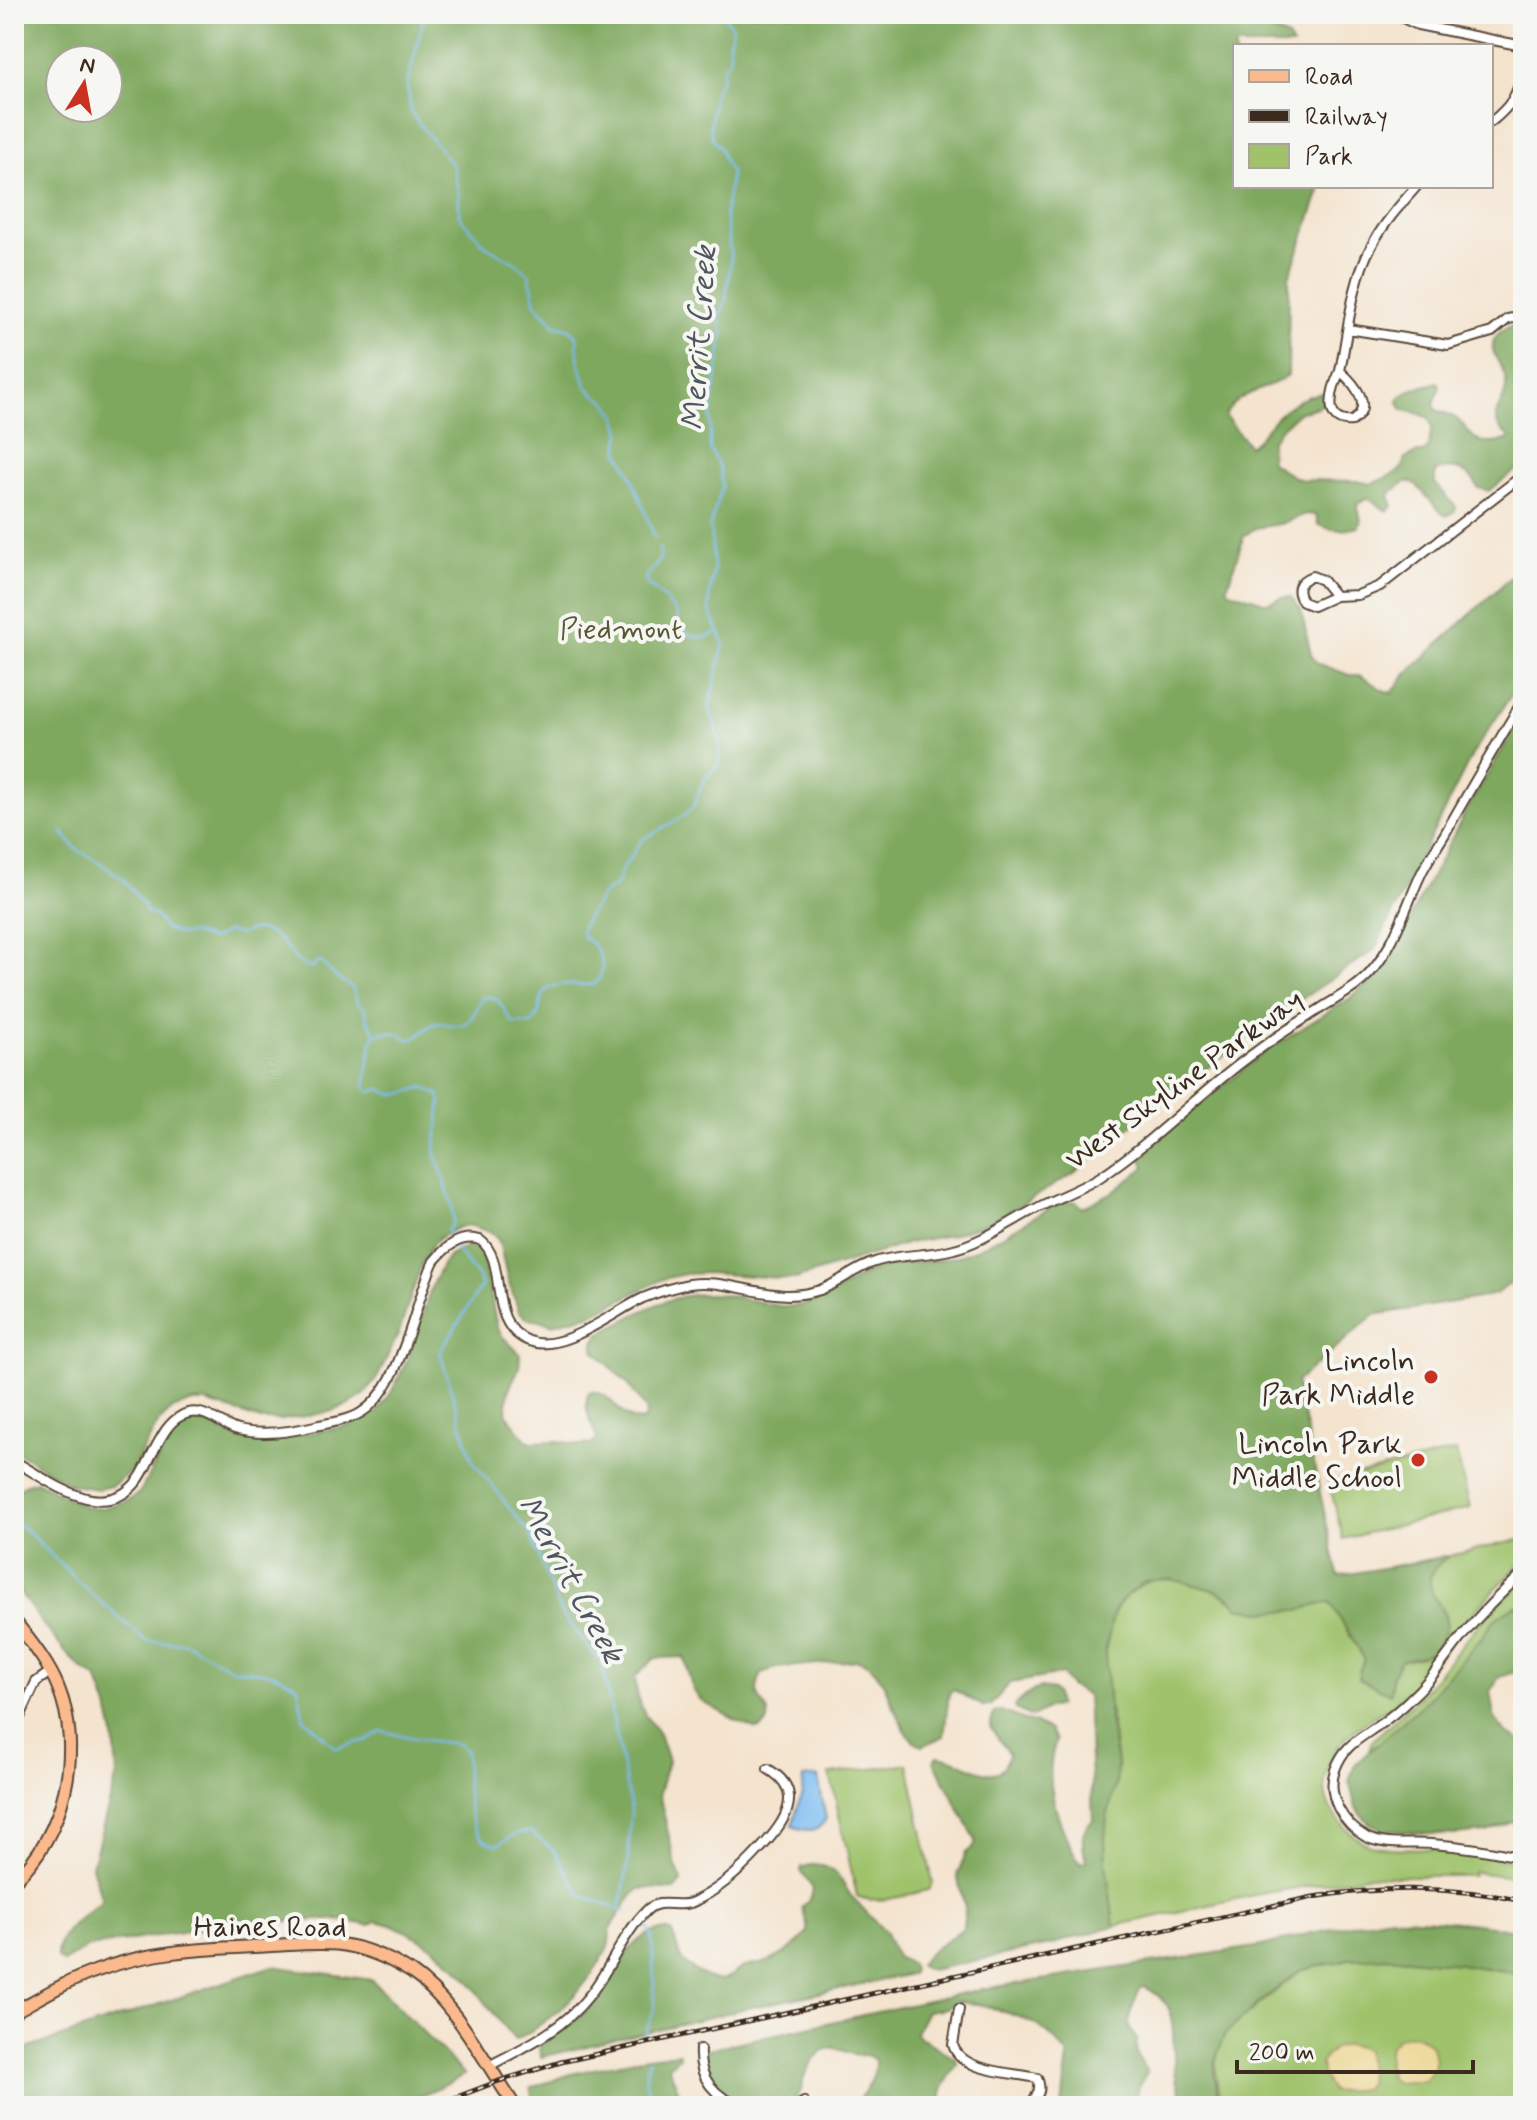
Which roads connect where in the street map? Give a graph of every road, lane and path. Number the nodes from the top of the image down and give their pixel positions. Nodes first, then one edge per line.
1 (1394, 14) edge
2 (1523, 46) edge
3 (1523, 71) edge
4 (1493, 120) edge
5 (1415, 188) edge
6 (1523, 316) edge
7 (1348, 329) junction
8 (1340, 371) junction
9 (1523, 475) edge
10 (1335, 596) junction
11 (1523, 700) edge
12 (14, 1461) edge
13 (1523, 1573) edge
14 (14, 1620) edge
15 (50, 1672) junction
16 (14, 1730) edge
17 (768, 1769) dead end
18 (1523, 1858) edge
19 (14, 1881) edge
20 (959, 2009) dead end
21 (14, 2012) edge
22 (700, 2049) dead end
23 (489, 2066) junction
24 (515, 2106) edge
25 (742, 2106) edge
26 (1026, 2106) edge

1 - 2 street
3 - 4 street
5 - 7 street
6 - 7 street
7 - 8 street
8 - 8 street
9 - 10 street
10 - 10 street
11 - 12 street, West Skyline Parkway
13 - 18 street
14 - 15 main road
15 - 16 street
15 - 19 main road
17 - 23 street
20 - 26 street
21 - 23 main road, Haines Road
22 - 25 street
23 - 24 main road, Haines Road

